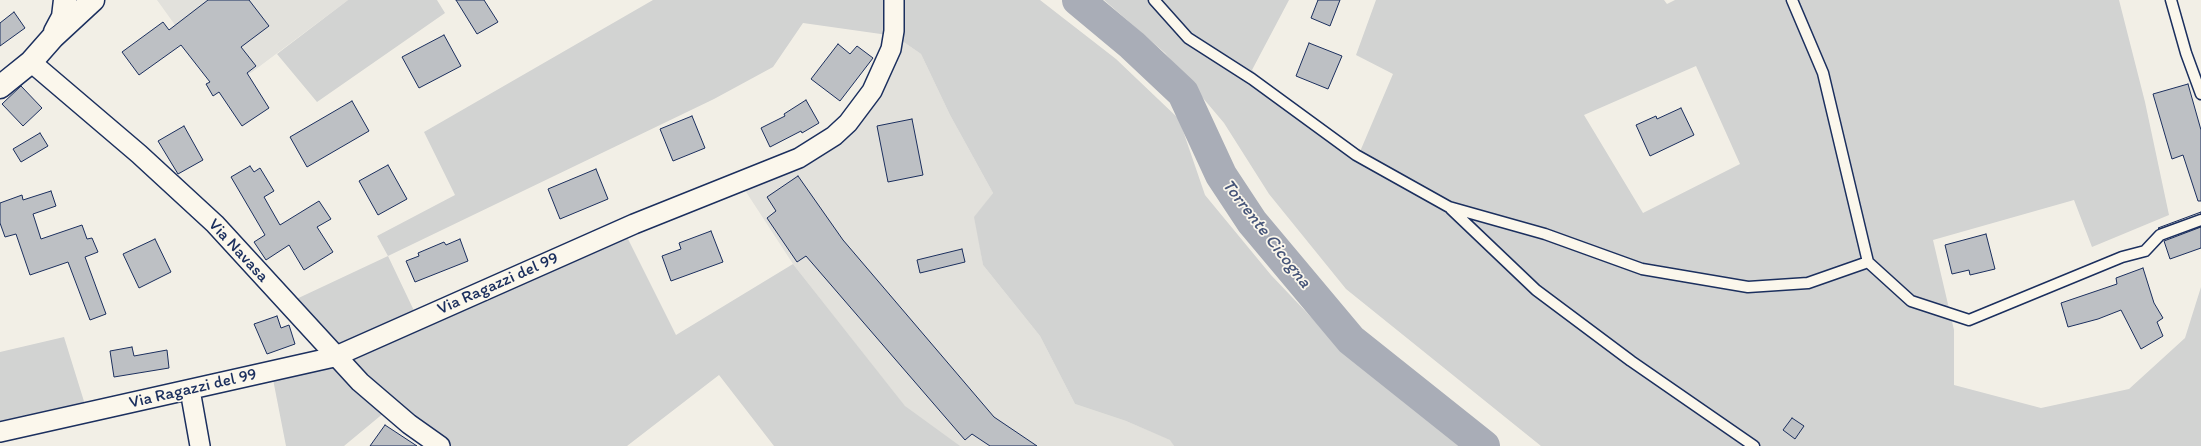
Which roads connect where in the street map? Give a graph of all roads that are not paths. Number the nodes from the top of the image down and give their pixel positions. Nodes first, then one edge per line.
1 (65, 0) edge
2 (93, 0) edge
3 (894, 0) edge
4 (1154, 0) edge
5 (1792, 0) edge
6 (2171, 0) edge
7 (53, 37) junction
8 (31, 62) junction
9 (0, 87) edge
10 (2201, 94) edge
11 (1449, 207) junction
12 (2201, 220) edge
13 (1868, 262) junction
14 (334, 357) junction
15 (190, 390) junction
16 (0, 432) edge
17 (200, 446) edge
18 (440, 446) edge
19 (1754, 446) edge

1 - 7 street
2 - 7 street
3 - 14 street, Via Ragazzi del 99
4 - 11 lane
5 - 13 lane
6 - 10 lane
7 - 8 street
8 - 9 street
8 - 14 street, Via Navasa
11 - 13 lane
11 - 19 lane
12 - 13 lane
14 - 15 street, Via Ragazzi del 99
14 - 18 street, Via Navasa
15 - 16 street, Via Ragazzi del 99
15 - 17 street

